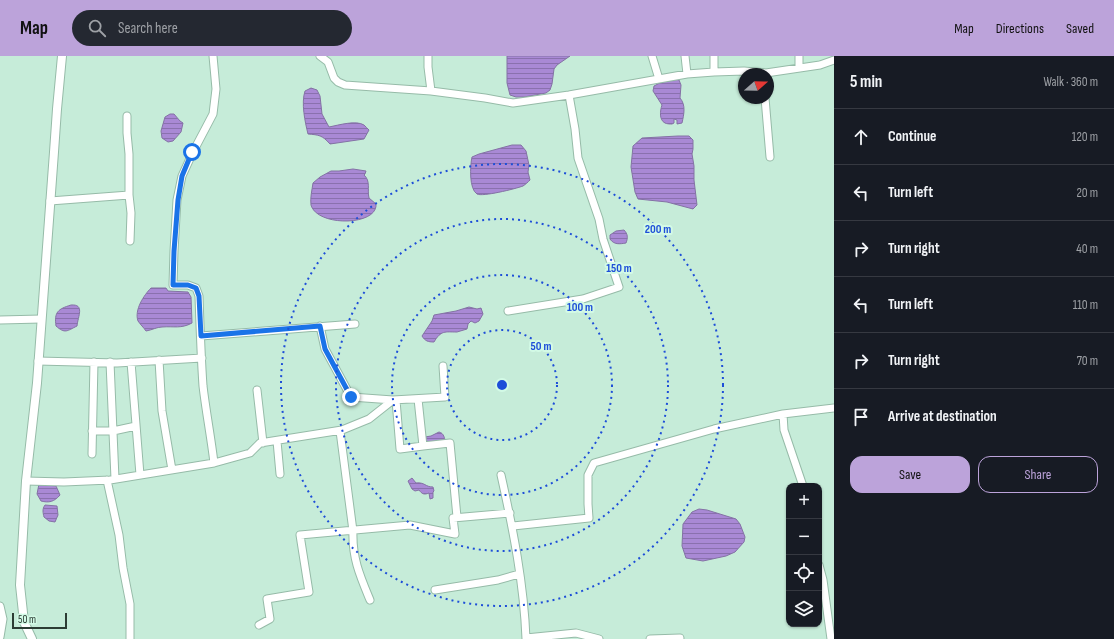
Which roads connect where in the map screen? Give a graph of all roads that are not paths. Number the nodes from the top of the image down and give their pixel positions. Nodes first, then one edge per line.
1 (62, 56) edge
2 (213, 56) edge
3 (320, 56) edge
4 (428, 56) edge
5 (652, 56) edge
6 (685, 56) edge
7 (714, 56) edge
8 (799, 56) edge
9 (834, 60) edge
10 (799, 68) junction
11 (774, 71) edge
12 (714, 72) junction
13 (738, 72) edge
14 (687, 74) junction
15 (659, 79) junction
16 (431, 91) junction
17 (569, 95) junction
18 (766, 104) edge
19 (127, 116) dead end
20 (770, 157) dead end
21 (129, 195) junction
22 (50, 201) junction
23 (130, 241) dead end
24 (508, 311) dead end
25 (42, 319) junction
26 (0, 320) edge
27 (355, 324) dead end
28 (320, 326) junction
29 (201, 336) junction
30 (202, 358) junction
31 (159, 360) junction
32 (38, 361) junction
33 (94, 362) junction
34 (110, 362) junction
35 (131, 362) junction
36 (443, 366) dead end
37 (257, 390) dead end
38 (418, 399) junction
39 (394, 400) junction
40 (834, 408) edge
41 (783, 414) junction
42 (136, 426) junction
43 (92, 431) junction
44 (113, 431) junction
45 (340, 431) junction
46 (277, 441) junction
47 (263, 443) junction
48 (423, 446) junction
49 (92, 454) dead end
50 (214, 463) junction
51 (172, 470) junction
52 (280, 474) dead end
53 (140, 475) junction
54 (501, 476) dead end
55 (115, 479) junction
56 (107, 480) junction
57 (26, 482) junction
58 (802, 483) edge
59 (510, 513) junction
60 (457, 517) junction
61 (513, 526) junction
62 (353, 531) junction
63 (519, 574) junction
64 (822, 580) edge
65 (435, 590) dead end
66 (370, 600) dead end
67 (0, 606) edge
68 (259, 625) dead end
69 (0, 637) edge
70 (680, 638) edge
71 (32, 639) edge
72 (130, 639) edge
73 (526, 639) edge
74 (599, 639) edge
75 (650, 639) edge
76 (831, 639) edge

1 - 22 street
2 - 29 street
3 - 16 street
4 - 16 street
5 - 15 street
6 - 14 street
7 - 12 street
8 - 10 street
9 - 10 street
10 - 11 street
12 - 13 street
12 - 14 street
14 - 15 street
15 - 17 street
16 - 17 street
17 - 24 street
18 - 20 street
19 - 21 street
21 - 22 street
21 - 23 street
22 - 25 street
25 - 26 street
25 - 32 street
27 - 28 street
28 - 29 street
28 - 39 street
29 - 30 street
30 - 31 street
30 - 50 street
31 - 35 street
31 - 51 street
32 - 33 street
32 - 57 street
33 - 34 street
33 - 43 street
34 - 35 street
34 - 44 street
35 - 42 street
36 - 38 street
37 - 47 street
38 - 39 street
38 - 48 street
39 - 45 street
39 - 48 street
40 - 41 street
41 - 58 street
41 - 61 street
42 - 44 street
42 - 53 street
43 - 44 street
43 - 49 street
44 - 55 street
45 - 46 street
45 - 62 street
46 - 47 street
46 - 52 street
47 - 50 street
48 - 60 street
50 - 51 street
51 - 53 street
53 - 55 street
54 - 59 street
55 - 56 street
56 - 57 street
56 - 72 street
57 - 71 street
59 - 60 street
59 - 61 street
60 - 62 street
61 - 63 street
62 - 66 street
62 - 68 street
63 - 65 street
63 - 73 street
64 - 76 street
67 - 69 street
70 - 75 street
73 - 74 street

